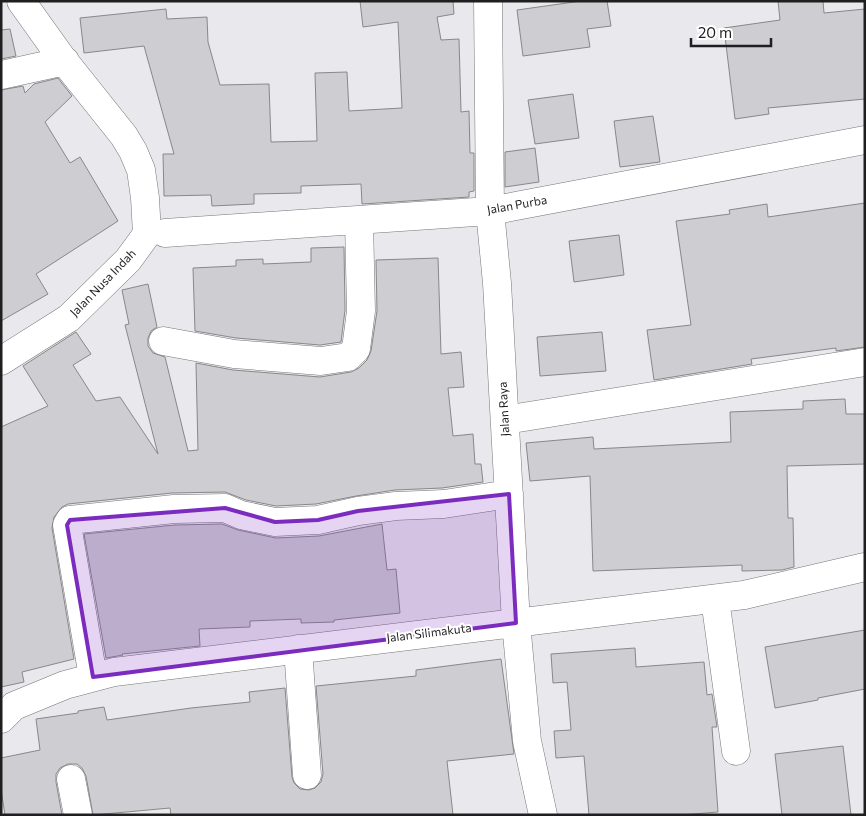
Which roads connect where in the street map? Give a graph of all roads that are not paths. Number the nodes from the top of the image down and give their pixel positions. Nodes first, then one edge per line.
1 (21, 1) edge
2 (488, 1) edge
3 (65, 61) junction
4 (1, 75) edge
5 (865, 140) edge
6 (490, 211) junction
7 (359, 220) junction
8 (165, 233) dead end
9 (163, 341) dead end
10 (1, 361) edge
11 (865, 362) edge
12 (505, 420) junction
13 (509, 494) junction
14 (865, 567) edge
15 (715, 599) junction
16 (516, 623) junction
17 (298, 649) junction
18 (92, 678) junction
19 (1, 719) edge
20 (736, 751) dead end
21 (307, 775) dead end
22 (71, 780) dead end
23 (78, 815) edge
24 (543, 815) edge

1 - 3 street, Jalan Nusa Indah
2 - 6 street, Jalan Raya
3 - 4 street
3 - 10 street, Jalan Nusa Indah
5 - 6 street, Jalan Purba
6 - 7 street, Jalan Purba
6 - 12 street, Jalan Raya
7 - 8 street, Jalan Purba
7 - 9 street
11 - 12 street
12 - 13 street, Jalan Raya
13 - 16 street, Jalan Raya
13 - 18 street
14 - 15 street, Jalan Silimakuta
15 - 16 street, Jalan Silimakuta
15 - 20 street
16 - 17 street, Jalan Silimakuta
16 - 24 street, Jalan Raya
17 - 18 street, Jalan Silimakuta
17 - 21 street
18 - 19 street, Jalan Silimakuta
22 - 23 street

